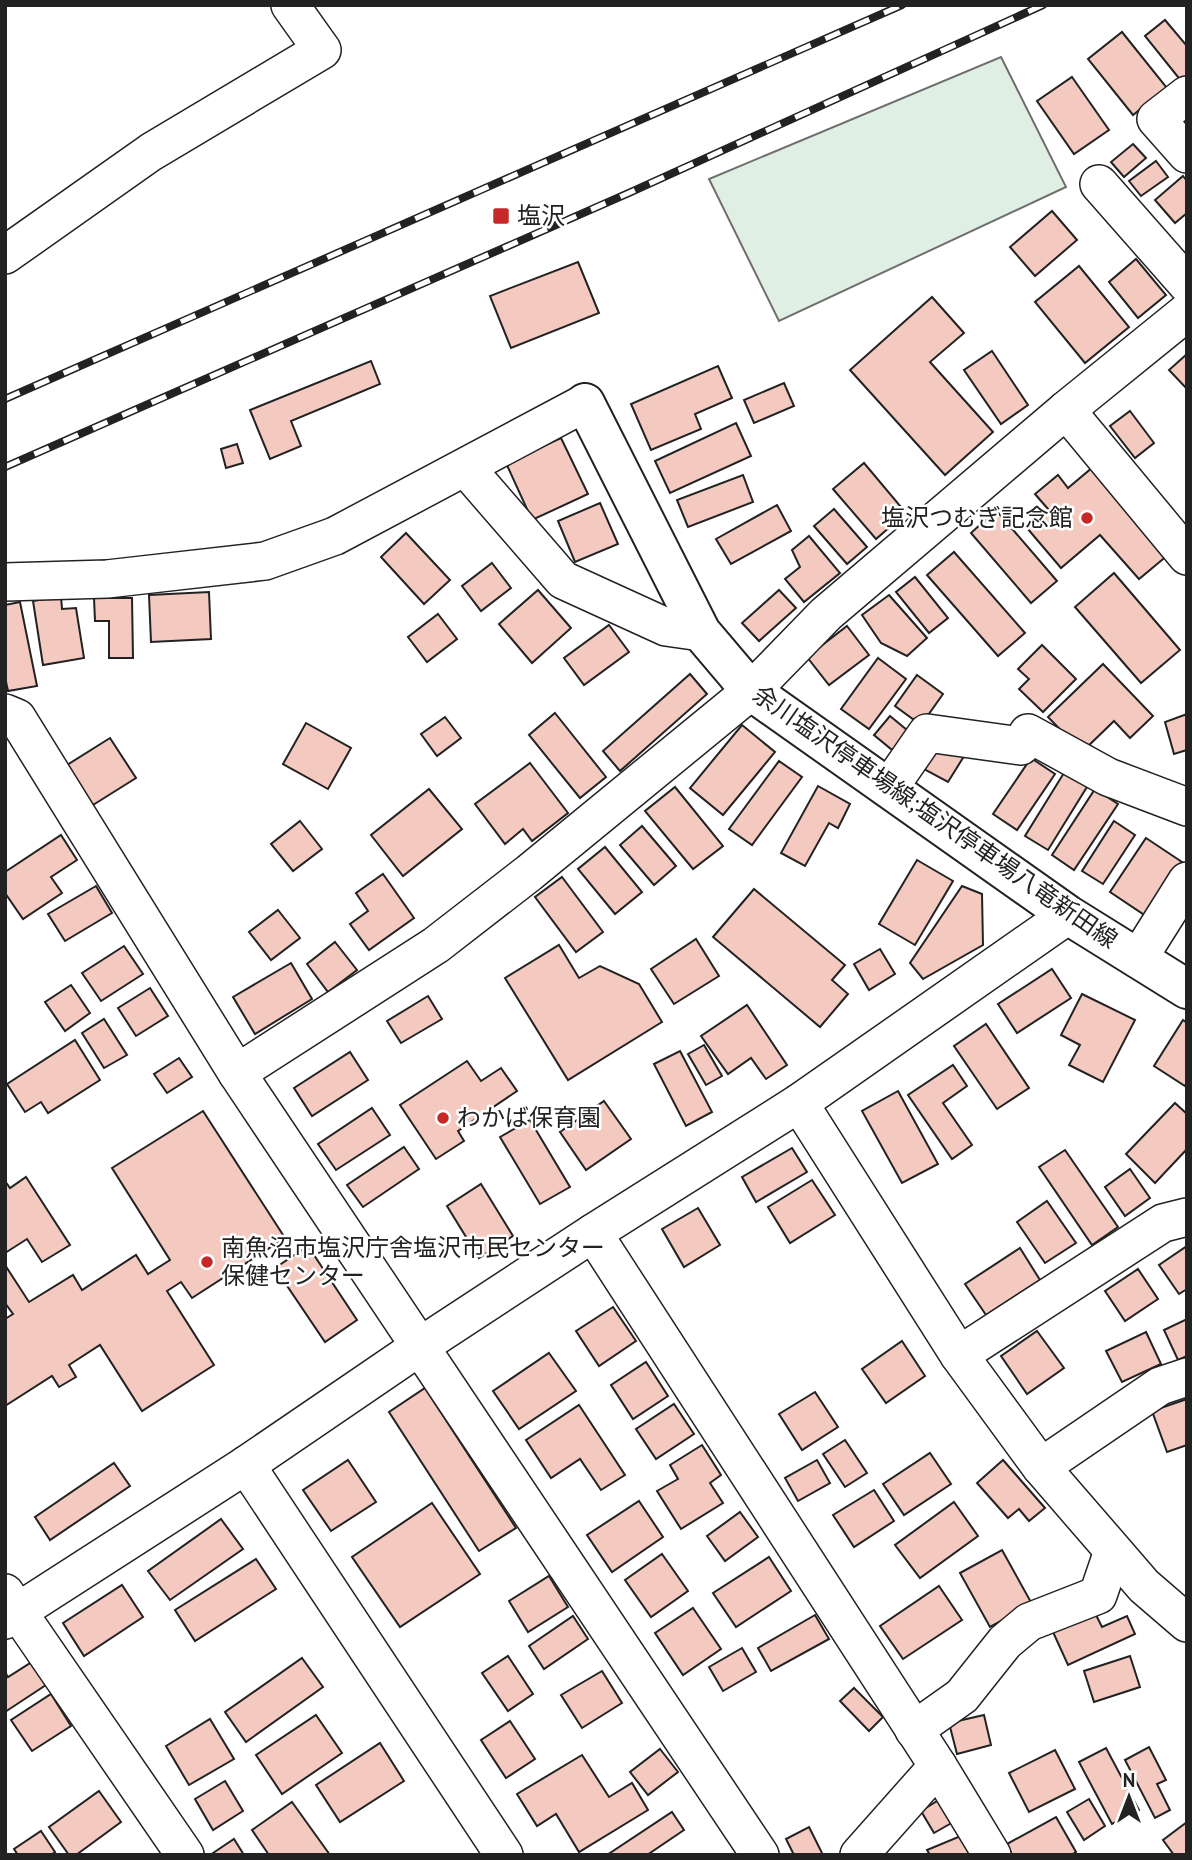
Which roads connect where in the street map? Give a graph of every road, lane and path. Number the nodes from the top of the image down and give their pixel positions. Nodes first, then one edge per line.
1 (290, 5) edge
2 (1187, 94) edge
3 (1187, 154) edge
4 (1099, 184) dead end
5 (5, 255) edge
6 (1187, 284) edge
7 (1187, 312) edge
8 (584, 403) joint
9 (1066, 410) junction
10 (466, 468) junction
11 (1187, 556) edge
12 (5, 582) edge
13 (701, 632) junction
14 (751, 691) junction
15 (5, 713) edge
16 (889, 788) junction
17 (1187, 807) edge
18 (1187, 881) edge
19 (1068, 915) junction
20 (1139, 959) junction
21 (1187, 989) edge
22 (237, 1073) junction
23 (799, 1103) junction
24 (1187, 1217) edge
25 (593, 1233) junction
26 (419, 1347) junction
27 (959, 1355) junction
28 (1187, 1377) edge
29 (246, 1465) junction
30 (1041, 1467) junction
31 (1113, 1551) junction
32 (9, 1608) edge
33 (1187, 1623) edge
34 (914, 1730) junction
35 (938, 1766) junction
36 (185, 1855) edge
37 (503, 1855) edge
38 (760, 1855) edge
39 (859, 1855) edge
40 (992, 1855) edge

1 - 5 street
2 - 3 street
4 - 6 street
7 - 9 street
8 - 10 street
8 - 13 main road, 余川塩沢停車場線;塩沢停車場八竜新田線
9 - 11 street
9 - 14 street
10 - 12 street
10 - 13 street
13 - 14 main road, 余川塩沢停車場線;塩沢停車場八竜新田線
14 - 16 main road, 余川塩沢停車場線;塩沢停車場八竜新田線
14 - 22 street
15 - 22 street
16 - 17 street
16 - 19 main road, 余川塩沢停車場線;塩沢停車場八竜新田線
18 - 20 street
19 - 20 main road, 余川塩沢停車場線;塩沢停車場八竜新田線
19 - 23 street
20 - 21 main road, 余川塩沢停車場線;塩沢停車場八竜新田線
22 - 26 street
23 - 25 street
23 - 27 street
24 - 27 street
25 - 26 street
25 - 34 street
26 - 29 street
26 - 38 street
27 - 30 street
28 - 30 street
29 - 32 street
29 - 37 street
30 - 31 street
31 - 33 street
31 - 34 street
32 - 36 street
34 - 35 street
35 - 39 street
35 - 40 street

